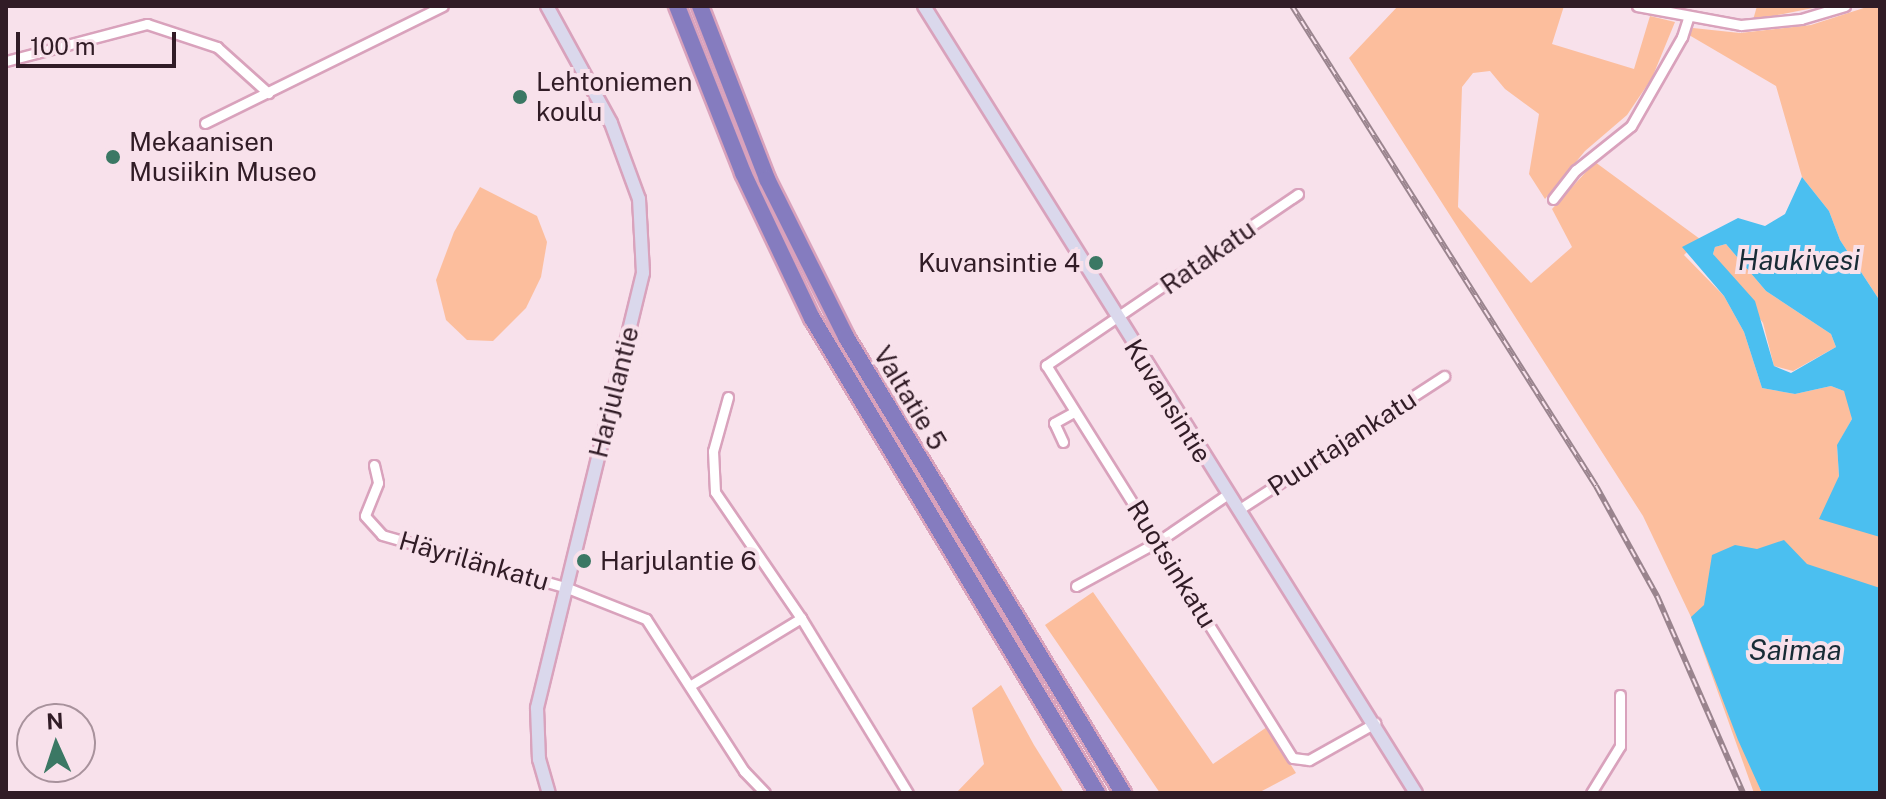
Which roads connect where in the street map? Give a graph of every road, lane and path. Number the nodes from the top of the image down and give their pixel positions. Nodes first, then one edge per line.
1 (443, 6) edge
2 (547, 6) edge
3 (677, 6) edge
4 (700, 6) edge
5 (924, 6) edge
6 (1637, 6) edge
7 (1845, 6) edge
8 (1688, 18) junction
9 (6, 61) edge
10 (268, 93) junction
11 (205, 123) dead end
12 (1298, 194) dead end
13 (1553, 199) dead end
14 (1116, 319) junction
15 (1444, 376) dead end
16 (728, 397) dead end
17 (1074, 412) junction
18 (1063, 442) dead end
19 (374, 465) dead end
20 (1228, 494) junction
21 (1238, 510) junction
22 (1159, 541) junction
23 (1076, 586) dead end
24 (565, 587) junction
25 (801, 618) junction
26 (691, 685) junction
27 (1620, 695) dead end
28 (1375, 723) junction
29 (549, 793) edge
30 (765, 793) edge
31 (908, 793) edge
32 (1097, 793) edge
33 (1123, 793) edge
34 (1416, 793) edge
35 (1591, 793) edge

1 - 10 street
2 - 24 street, Harjulantie
3 - 32 highway, Valtatie 5
4 - 33 highway, Valtatie 5
5 - 14 street, Kuvansintie
6 - 8 street
7 - 8 street
8 - 13 street
9 - 10 street
10 - 11 street
12 - 14 street, Ratakatu
14 - 17 street, Ruotsinkatu
14 - 20 street, Kuvansintie
15 - 21 street, Puurtajankatu
16 - 25 street
17 - 18 street
17 - 22 street, Ruotsinkatu
19 - 24 street, Häyrilänkatu
20 - 21 street, Kuvansintie
20 - 22 street
21 - 28 street, Kuvansintie
22 - 23 street
22 - 28 street, Ruotsinkatu
24 - 26 street, Häyrilänkatu
24 - 29 street, Harjulantie
25 - 26 street
25 - 31 street
26 - 30 street, Häyrilänkatu
27 - 35 street
28 - 34 street, Kuvansintie

